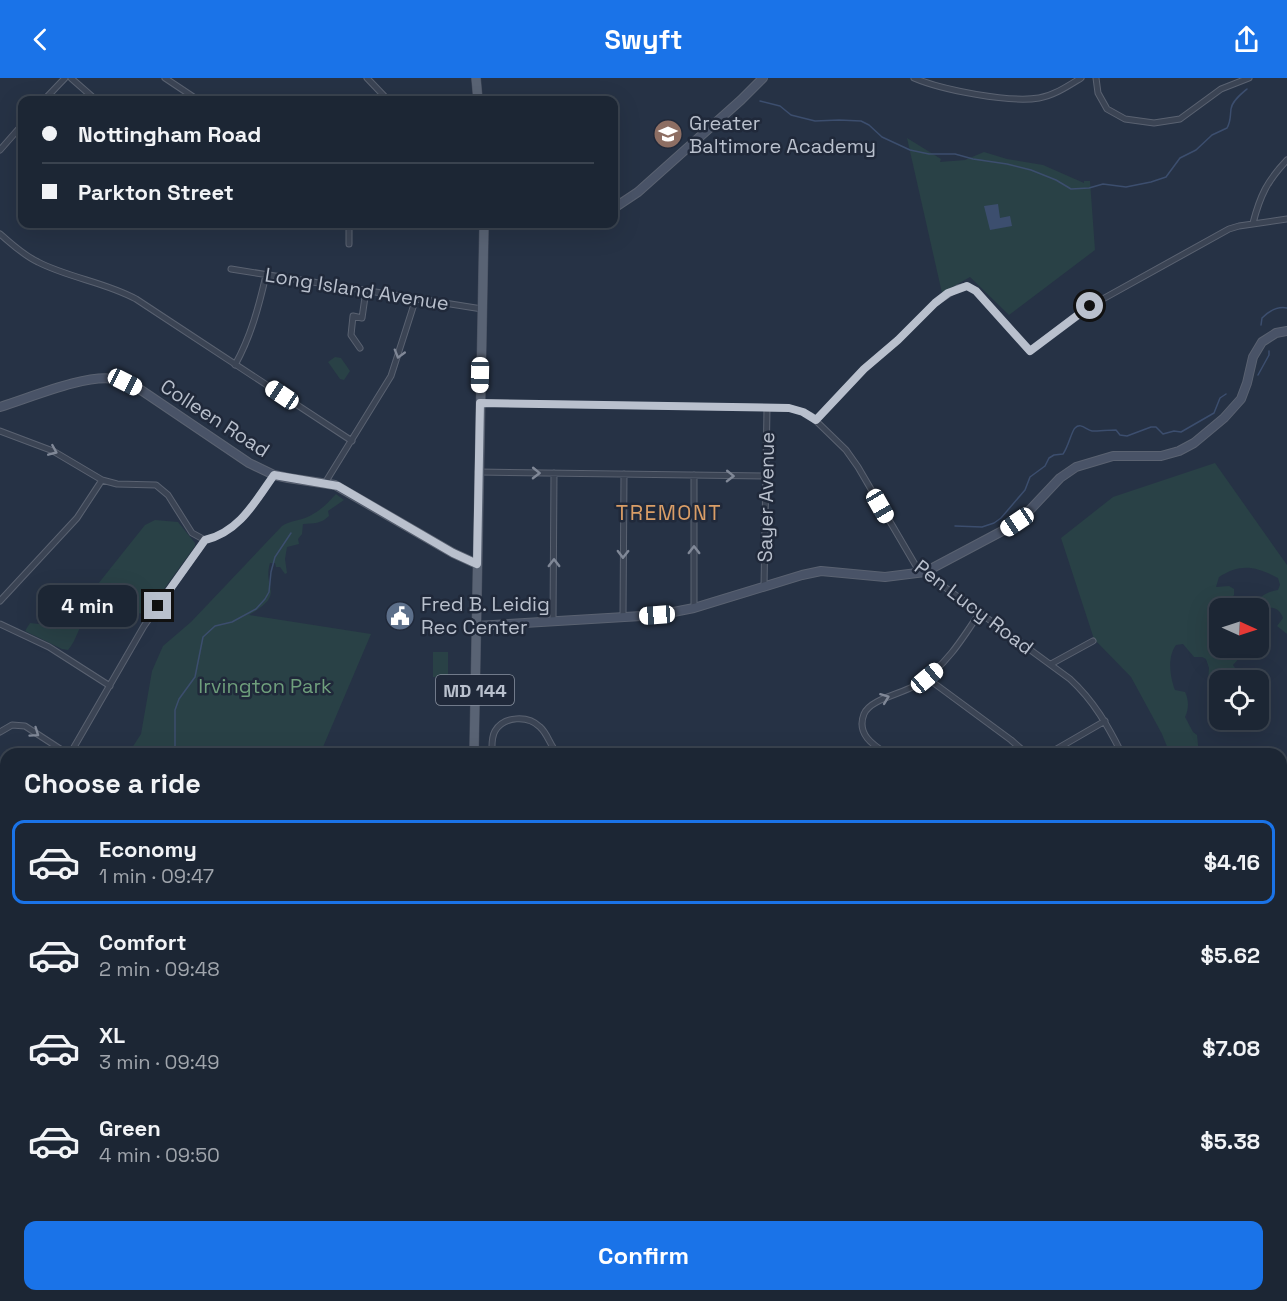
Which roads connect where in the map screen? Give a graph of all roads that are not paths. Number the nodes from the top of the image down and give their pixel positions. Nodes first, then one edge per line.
1 (64, 78) edge
2 (71, 78) edge
3 (165, 78) edge
4 (367, 78) edge
5 (476, 78) edge
6 (763, 78) edge
7 (914, 78) edge
8 (1081, 78) edge
9 (1096, 78) edge
10 (1249, 78) edge
11 (187, 93) junction
12 (48, 96) edge
13 (91, 96) edge
14 (186, 96) edge
15 (192, 96) edge
16 (384, 96) edge
17 (478, 96) edge
18 (18, 130) edge
19 (0, 150) edge
20 (1287, 160) edge
21 (618, 205) edge
22 (1287, 219) edge
23 (1253, 223) junction
24 (349, 228) edge
25 (484, 228) edge
26 (0, 234) edge
27 (349, 244) dead end
28 (231, 269) dead end
29 (266, 275) junction
30 (366, 290) junction
31 (416, 298) junction
32 (482, 309) junction
33 (1287, 331) edge
34 (360, 348) dead end
35 (235, 365) junction
36 (480, 403) junction
37 (0, 407) edge
38 (767, 408) junction
39 (816, 420) junction
40 (0, 431) edge
41 (352, 441) junction
42 (478, 472) junction
43 (554, 474) junction
44 (624, 474) junction
45 (274, 475) junction
46 (694, 476) junction
47 (766, 476) junction
48 (102, 480) junction
49 (325, 483) junction
50 (205, 540) junction
51 (477, 564) junction
52 (925, 572) junction
53 (764, 587) junction
54 (0, 601) edge
55 (694, 608) junction
56 (980, 612) junction
57 (622, 617) junction
58 (553, 621) junction
59 (0, 624) edge
60 (476, 626) junction
61 (1093, 641) dead end
62 (1051, 664) junction
63 (927, 678) junction
64 (110, 686) junction
65 (1105, 721) junction
66 (0, 732) edge
67 (60, 748) edge
68 (73, 748) edge
69 (474, 748) edge
70 (492, 748) edge
71 (554, 748) edge
72 (878, 748) edge
73 (1020, 748) edge
74 (1058, 748) edge
75 (1119, 748) edge

1 - 12 street
2 - 13 street
3 - 11 street
4 - 16 street
5 - 17 main road
6 - 21 street
7 - 8 street
9 - 10 street
11 - 14 street
11 - 15 street
18 - 19 street
20 - 23 street
22 - 23 street
23 - 39 street
24 - 27 street
25 - 32 main road, MD 144
26 - 35 street
28 - 29 street, Long Island Avenue
29 - 30 street, Long Island Avenue
29 - 35 street
30 - 31 street, Long Island Avenue
30 - 34 street
31 - 32 street, Long Island Avenue
31 -> 41 street
32 - 36 main road, MD 144
33 - 52 street
35 - 41 street
36 - 38 street
36 - 42 main road, MD 144
37 - 45 street, Colleen Road
38 - 39 street
38 - 47 street, Sayer Avenue
39 - 52 street, Pen Lucy Road
40 -> 48 street
41 - 49 street
42 -> 43 street
42 - 51 main road, MD 144
43 - 44 street
58 -> 43 street
44 - 46 street
44 -> 57 street
45 - 49 street, Colleen Road
45 - 50 street
46 -> 47 street
55 -> 46 street
47 - 53 street, Sayer Avenue
48 - 50 street
48 - 54 street
49 - 51 street, Colleen Road
50 - 64 street
51 - 60 main road, MD 144
52 - 53 street
52 - 56 street, Pen Lucy Road
53 - 55 street
55 - 57 street
56 - 62 street, Pen Lucy Road
56 - 63 street
57 - 58 street
58 - 60 street
59 - 64 street
60 - 69 main road, MD 144
61 - 62 street
62 - 65 street, Pen Lucy Road
72 -> 63 street
63 - 73 street
64 - 68 street
65 - 74 street
65 - 75 street, Pen Lucy Road
66 -> 67 street
70 - 71 street

